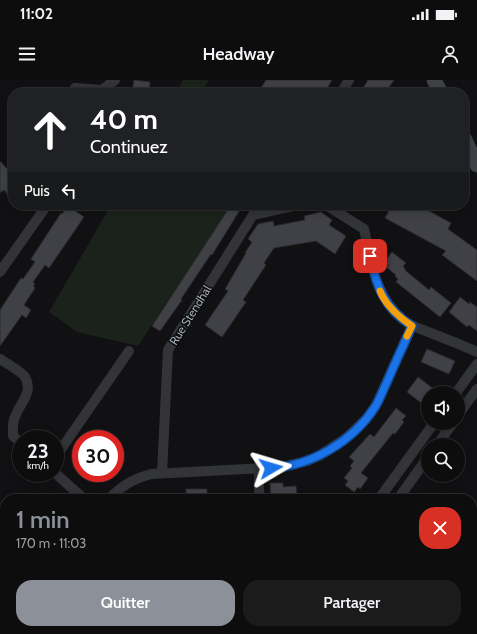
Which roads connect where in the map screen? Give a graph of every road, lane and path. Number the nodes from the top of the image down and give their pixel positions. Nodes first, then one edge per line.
1 (115, 80) edge
2 (106, 88) edge
3 (469, 148) edge
4 (477, 165) edge
5 (43, 210) edge
6 (274, 210) edge
7 (334, 210) edge
8 (0, 272) edge
9 (412, 326) junction
10 (129, 351) dead end
11 (477, 352) edge
12 (0, 359) edge
13 (477, 364) edge
14 (461, 386) edge
15 (477, 389) edge
16 (465, 405) edge
17 (13, 430) edge
18 (429, 430) edge
19 (64, 445) edge
20 (421, 467) edge
21 (259, 468) junction
22 (162, 473) junction
23 (64, 481) edge
24 (78, 494) edge
25 (113, 494) edge
26 (259, 494) edge
27 (383, 494) edge
28 (402, 494) edge

1 - 2 street
3 - 4 street
5 - 8 street
6 - 22 street, Rue Stendhal
7 - 9 street
9 - 11 street
9 - 21 street
10 - 19 street
12 - 17 street
13 - 14 street
15 - 16 street
18 - 27 street
20 - 28 street
21 - 22 street
21 - 26 street
22 - 25 street
23 - 24 street

